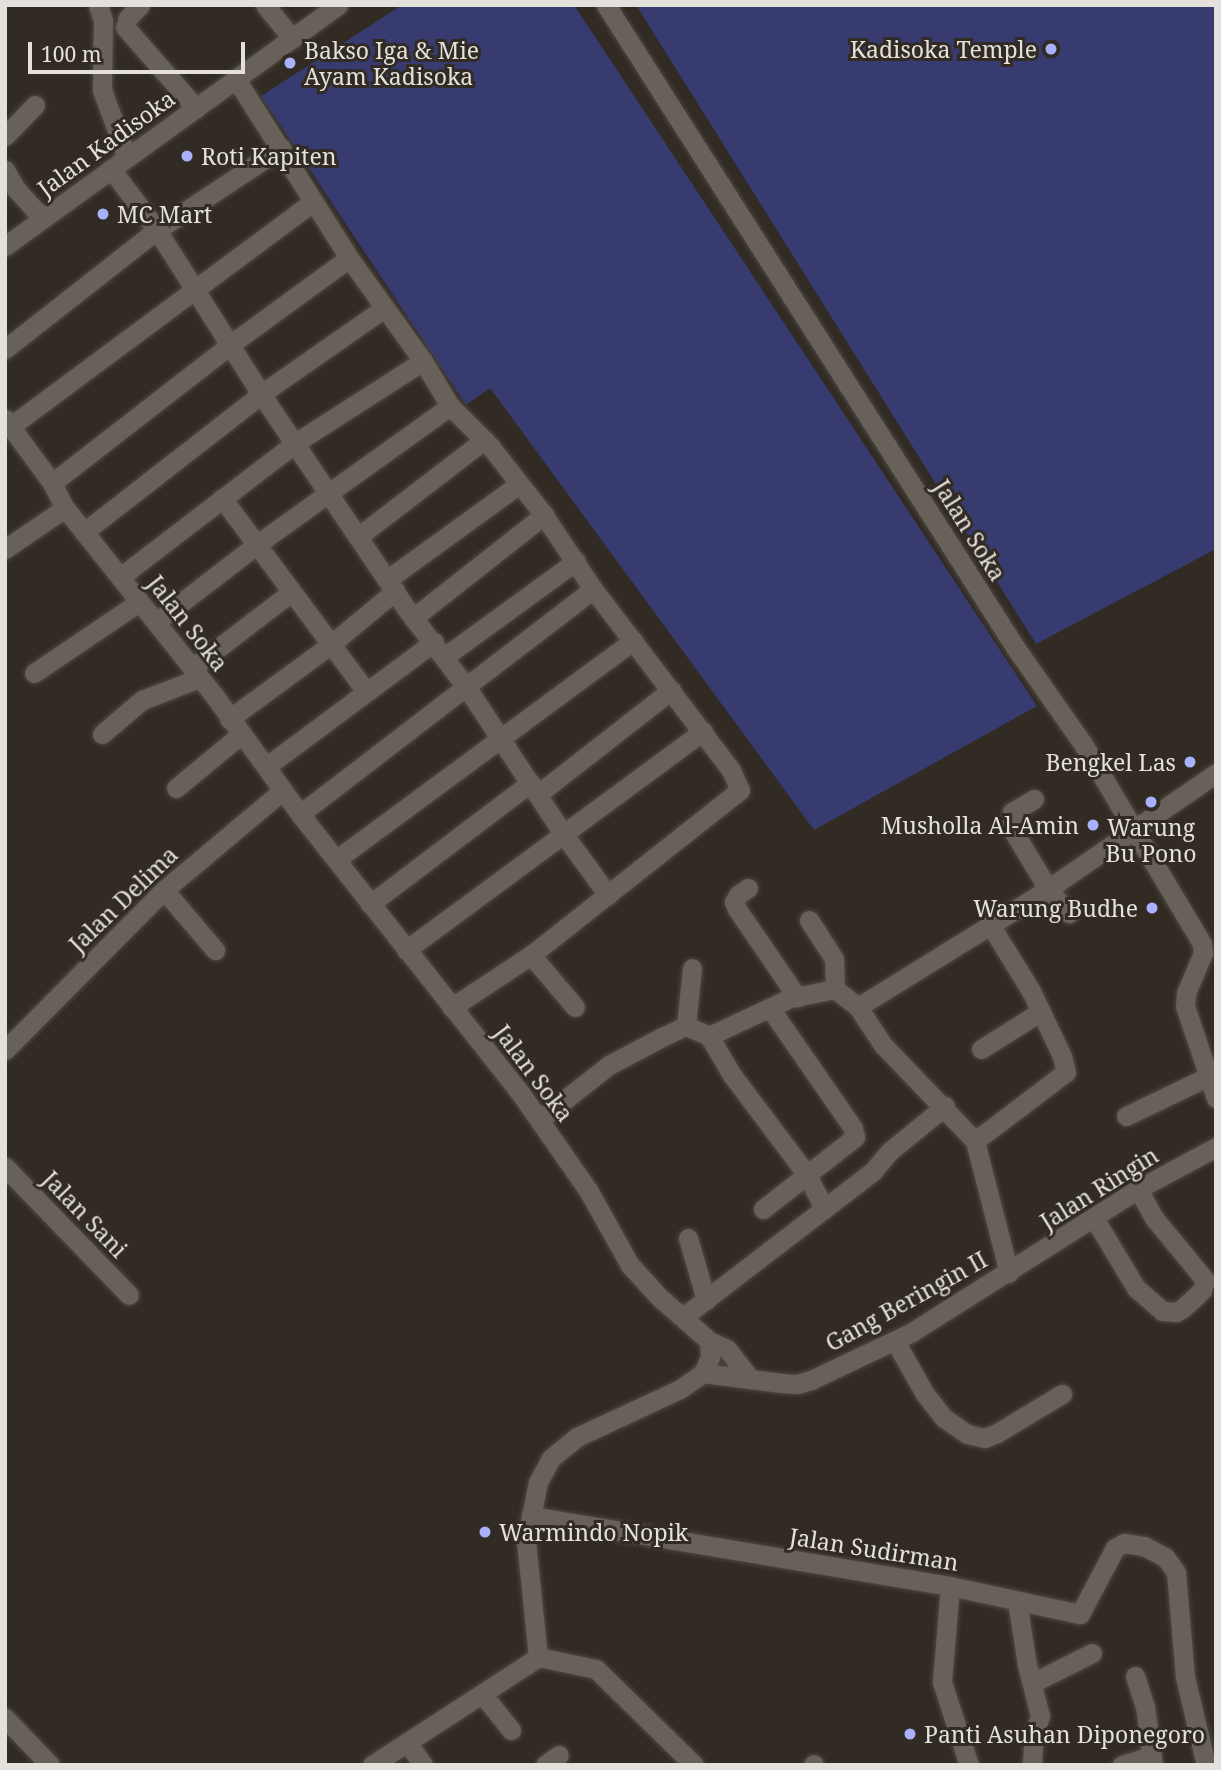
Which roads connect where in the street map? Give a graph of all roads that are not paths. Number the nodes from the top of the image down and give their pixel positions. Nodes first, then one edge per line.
1 (98, 5) edge
2 (265, 5) edge
3 (338, 5) edge
4 (606, 5) edge
5 (131, 17) edge
6 (292, 38) junction
7 (236, 79) junction
8 (34, 106) dead end
9 (196, 108) junction
10 (5, 136) edge
11 (281, 148) junction
12 (127, 158) junction
13 (111, 169) junction
14 (5, 170) edge
15 (313, 202) junction
16 (43, 219) junction
17 (157, 230) junction
18 (5, 246) edge
19 (349, 258) junction
20 (194, 288) junction
21 (383, 309) junction
22 (231, 344) junction
23 (5, 349) edge
24 (423, 361) junction
25 (261, 394) junction
26 (450, 406) junction
27 (8, 422) edge
28 (484, 440) junction
29 (295, 443) junction
30 (52, 483) junction
31 (519, 484) junction
32 (329, 491) junction
33 (222, 498) junction
34 (65, 508) junction
35 (544, 515) junction
36 (83, 532) junction
37 (359, 536) junction
38 (256, 545) junction
39 (5, 549) edge
40 (576, 561) junction
41 (120, 577) junction
42 (391, 585) junction
43 (593, 589) junction
44 (290, 593) junction
45 (139, 602) junction
46 (413, 618) junction
47 (156, 622) junction
48 (634, 641) junction
49 (330, 645) junction
50 (439, 650) junction
51 (34, 673) dead end
52 (196, 673) junction
53 (467, 688) junction
54 (671, 690) junction
55 (366, 691) junction
56 (234, 727) junction
57 (703, 731) junction
58 (102, 734) dead end
59 (503, 739) junction
60 (267, 766) junction
61 (1216, 773) edge
62 (176, 788) dead end
63 (534, 789) junction
64 (282, 791) junction
65 (1034, 799) dead end
66 (300, 814) junction
67 (1134, 829) junction
68 (562, 832) junction
69 (337, 859) junction
70 (748, 888) dead end
71 (1048, 889) junction
72 (164, 890) junction
73 (608, 895) junction
74 (370, 904) junction
75 (1069, 913) dead end
76 (809, 920) dead end
77 (991, 926) junction
78 (215, 950) dead end
79 (406, 950) junction
80 (531, 955) junction
81 (692, 968) dead end
82 (835, 989) junction
83 (797, 997) junction
84 (452, 1007) junction
85 (575, 1007) dead end
86 (858, 1007) junction
87 (770, 1009) junction
88 (1040, 1012) junction
89 (686, 1026) junction
90 (709, 1036) junction
91 (981, 1049) dead end
92 (5, 1050) edge
93 (1207, 1077) junction
94 (1216, 1098) edge
95 (945, 1107) junction
96 (1126, 1116) dead end
97 (539, 1120) junction
98 (975, 1141) junction
99 (1216, 1147) edge
100 (5, 1167) edge
101 (807, 1175) junction
102 (1138, 1189) junction
103 (763, 1209) dead end
104 (824, 1209) junction
105 (1094, 1218) junction
106 (688, 1238) dead end
107 (1009, 1273) junction
108 (129, 1295) dead end
109 (706, 1300) junction
110 (683, 1317) junction
111 (709, 1341) junction
112 (895, 1341) junction
113 (703, 1373) junction
114 (750, 1378) junction
115 (1062, 1394) dead end
116 (531, 1516) junction
117 (950, 1586) junction
118 (1017, 1601) junction
119 (1091, 1653) dead end
120 (538, 1657) junction
121 (1135, 1676) dead end
122 (1032, 1683) junction
123 (483, 1695) junction
124 (5, 1718) edge
125 (511, 1730) dead end
126 (407, 1742) junction
127 (1152, 1760) edge
128 (50, 1765) edge
129 (372, 1765) edge
130 (423, 1765) edge
131 (694, 1765) edge
132 (969, 1765) edge
133 (1032, 1765) edge
134 (1122, 1765) edge
135 (1206, 1765) edge

1 - 12 street
2 - 6 street
3 - 6 street, Jalan Kadisoka
4 - 67 street, Jalan Soka
5 - 9 street
6 - 7 street, Jalan Kadisoka
7 - 9 street, Jalan Kadisoka
7 - 11 street
8 - 10 street
9 - 12 street, Jalan Kadisoka
11 - 15 street
11 - 17 street
12 - 13 street, Jalan Kadisoka
13 - 16 street, Jalan Kadisoka
13 - 17 street
14 - 16 street
15 - 19 street
15 - 20 street
16 - 18 street, Jalan Kadisoka
17 - 20 street
17 - 23 street
19 - 21 street
19 - 22 street
20 - 22 street
20 - 27 street
21 - 24 street
21 - 25 street
22 - 25 street
22 - 30 street
24 - 26 street
24 - 29 street
25 - 29 street
25 - 36 street
26 - 28 street
26 - 32 street
27 - 30 street
28 - 31 street
28 - 37 street
29 - 32 street
29 - 33 street
30 - 34 street
31 - 35 street
31 - 42 street
32 - 37 street
32 - 38 street
33 - 38 street
33 - 41 street
34 - 36 street, Jalan Soka
34 - 39 street
35 - 40 street
35 - 46 street
36 - 41 street, Jalan Soka
37 - 42 street
38 - 44 street
38 - 47 street
40 - 43 street
40 - 50 street
41 - 45 street, Jalan Soka
42 - 46 street
42 - 49 street
43 - 48 street
43 - 53 street
44 - 49 street
44 - 52 street
45 - 47 street, Jalan Soka
45 - 51 street
46 - 50 street
47 - 52 street, Jalan Soka
48 - 54 street
48 - 59 street
49 - 55 street
49 - 56 street
50 - 53 street
50 - 55 street
52 - 56 street, Jalan Soka
52 - 58 street
53 - 59 street
53 - 66 street
54 - 57 street
54 - 63 street
55 - 60 street
56 - 60 street, Jalan Soka
56 - 62 street
57 - 68 street
57 - 73 street
59 - 63 street
59 - 69 street
60 - 64 street, Jalan Soka
61 - 67 street
63 - 68 street
63 - 74 street
64 - 66 street, Jalan Soka
64 - 72 street, Jalan Delima
65 - 71 street
66 - 69 street, Jalan Soka
67 - 71 street
67 - 93 street, Jalan Soka
68 - 73 street
68 - 79 street
69 - 74 street, Jalan Soka
70 - 83 street
71 - 75 street
71 - 77 street
72 - 78 street
72 - 92 street, Jalan Delima
73 - 80 street
74 - 79 street, Jalan Soka
76 - 82 street
77 - 86 street
77 - 88 street
79 - 84 street, Jalan Soka
80 - 84 street
80 - 85 street
81 - 89 street
82 - 83 street
82 - 86 street
83 - 87 street
84 - 97 street, Jalan Soka
86 - 95 street
87 - 90 street
87 - 101 street
88 - 91 street
88 - 98 street
89 - 90 street
89 - 97 street
90 - 101 street
93 - 94 street, Jalan Soka
93 - 96 street
95 - 98 street
95 - 104 street
97 - 110 street, Jalan Soka
98 - 107 street
99 - 102 street, Jalan Ringin
100 - 108 street, Jalan Sani
101 - 103 street
101 - 104 street
102 - 105 street, Jalan Ringin
102 - 105 street
104 - 109 street
105 - 107 street, Jalan Ringin
106 - 109 street
107 - 112 street, Gang Beringin II
109 - 110 street
110 - 111 street, Jalan Soka
111 - 113 street
111 - 114 street, Jalan Soka
112 - 114 street, Gang Beringin II
112 - 115 street
113 - 114 street, Gang Beringin II
113 - 116 street
116 - 117 street, Jalan Sudirman
116 - 120 street
117 - 118 street, Jalan Sudirman
117 - 132 street
118 - 122 street
118 - 135 street, Jalan Sudirman
119 - 122 street
120 - 123 street
120 - 131 street
121 - 127 street
122 - 133 street
123 - 125 street
123 - 126 street
124 - 128 street
126 - 129 street
126 - 130 street
127 - 134 street

